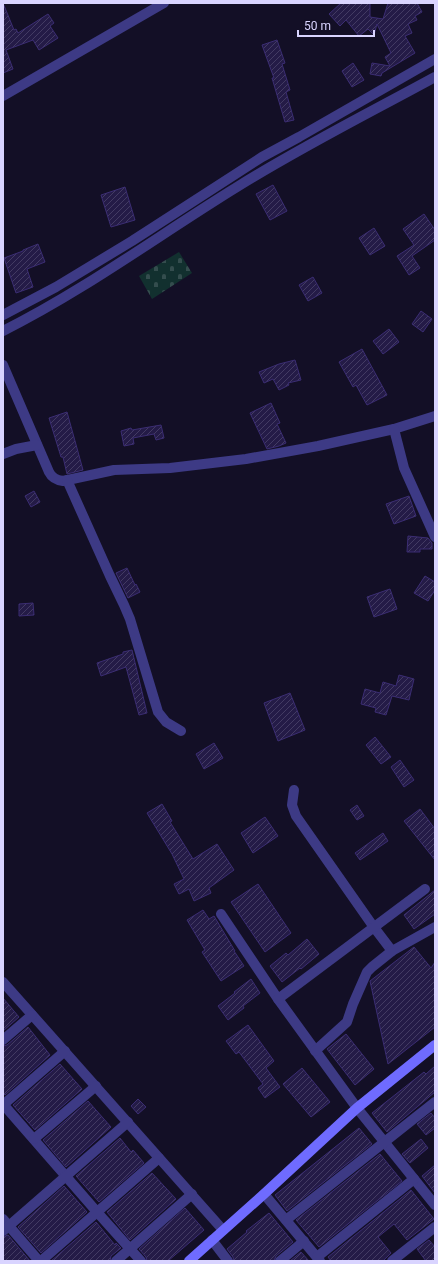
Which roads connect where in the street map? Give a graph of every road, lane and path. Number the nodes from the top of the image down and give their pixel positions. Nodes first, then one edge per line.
1 (164, 3) edge
2 (435, 59) edge
3 (435, 77) edge
4 (3, 96) edge
5 (3, 315) edge
6 (3, 331) edge
7 (3, 365) edge
8 (435, 416) edge
9 (394, 429) junction
10 (37, 444) junction
11 (3, 454) edge
12 (67, 480) junction
13 (435, 537) edge
14 (181, 731) dead end
15 (294, 790) dead end
16 (425, 889) dead end
17 (221, 914) dead end
18 (374, 926) junction
19 (435, 927) edge
20 (392, 951) junction
21 (3, 982) edge
22 (278, 999) junction
23 (32, 1015) junction
24 (3, 1040) edge
25 (435, 1045) edge
26 (65, 1051) junction
27 (316, 1051) junction
28 (96, 1086) junction
29 (3, 1104) edge
30 (434, 1104) edge
31 (357, 1108) junction
32 (128, 1122) junction
33 (34, 1139) junction
34 (384, 1142) junction
35 (159, 1158) junction
36 (66, 1176) junction
37 (414, 1179) junction
38 (192, 1194) junction
39 (264, 1194) junction
40 (434, 1202) edge
41 (97, 1212) junction
42 (286, 1220) junction
43 (5, 1225) edge
44 (435, 1227) edge
45 (224, 1230) junction
46 (212, 1240) junction
47 (304, 1241) junction
48 (130, 1249) junction
49 (319, 1259) edge
50 (40, 1261) edge
51 (116, 1261) edge
52 (141, 1261) edge
53 (189, 1261) edge
54 (228, 1261) edge
55 (280, 1261) edge
56 (392, 1261) edge

1 - 4 street
2 - 5 street
3 - 6 street
7 - 10 street
8 - 9 street
9 - 12 street
9 - 13 street
10 - 11 street
10 - 12 street
12 - 14 street
15 - 18 street
16 - 18 street
17 - 22 street
18 - 20 street
18 - 22 street
19 - 20 street
20 - 27 street
21 - 23 street
22 - 27 street
23 - 24 street
23 - 26 street
25 - 31 main road
26 - 28 street
26 - 29 street
27 - 31 street
28 - 32 street
28 - 33 street
29 - 33 street
30 - 34 street
31 - 34 street
31 - 39 main road
32 - 35 street
32 - 36 street
33 - 36 street
34 - 37 street
34 - 42 street
35 - 38 street
35 - 41 street
36 - 41 street
36 - 43 street
37 - 40 street
37 - 49 street
38 - 45 street
38 - 48 street
39 - 42 street
39 - 45 main road
41 - 48 street
41 - 50 street
42 - 47 street
43 - 50 street
44 - 56 street
45 - 46 main road
46 - 53 main road
46 - 54 street
47 - 49 street
47 - 55 street
48 - 51 street
48 - 52 street

